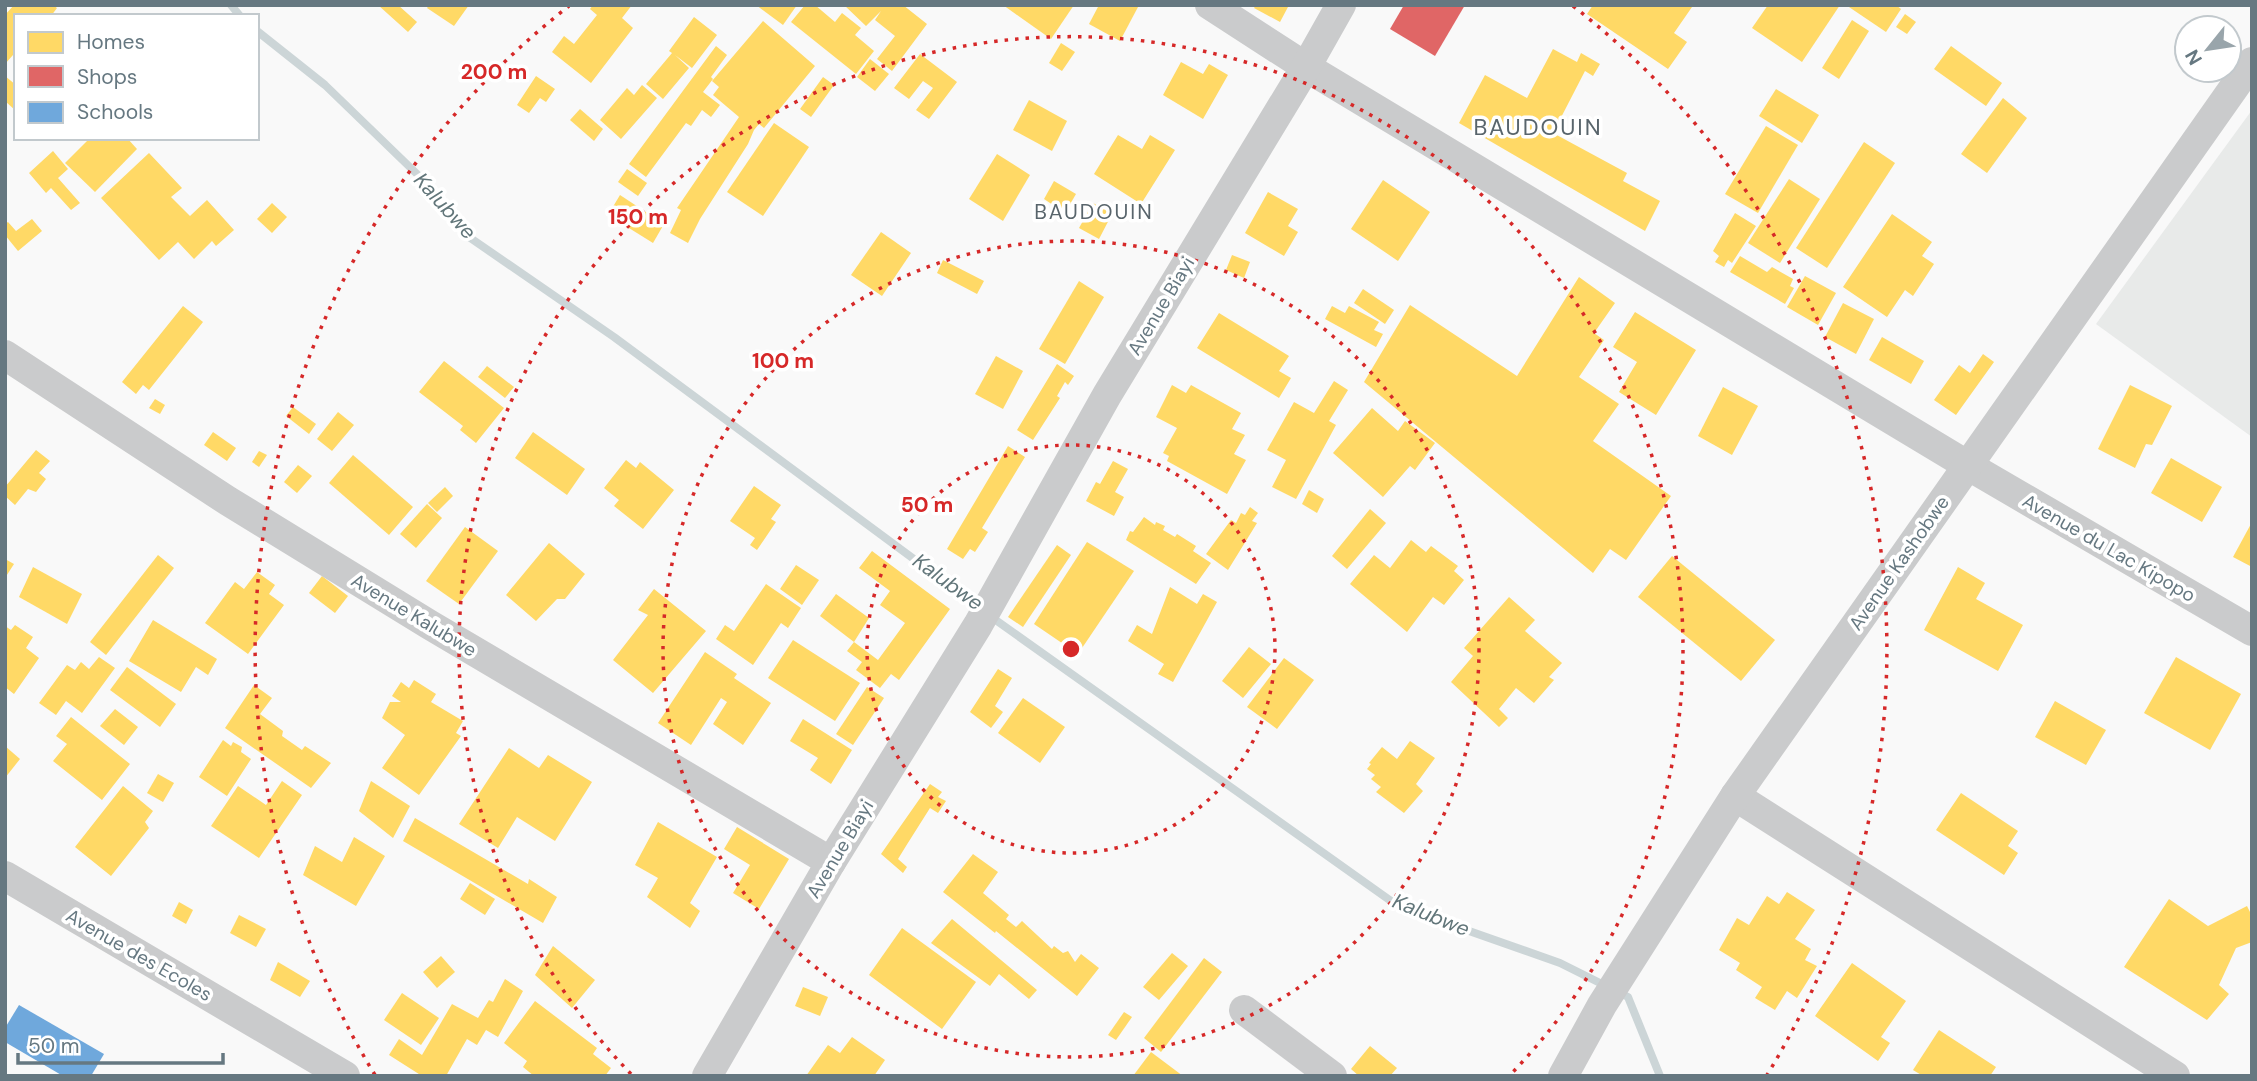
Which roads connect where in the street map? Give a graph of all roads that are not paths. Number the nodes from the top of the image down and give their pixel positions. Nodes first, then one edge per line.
1 (1210, 5) edge
2 (1341, 5) edge
3 (2252, 62) edge
4 (1306, 67) junction
5 (5, 355) edge
6 (1967, 465) junction
7 (2252, 631) edge
8 (1735, 796) junction
9 (831, 862) junction
10 (5, 876) edge
11 (1244, 1010) dead end
12 (345, 1076) edge
13 (707, 1076) edge
14 (1332, 1076) edge
15 (1563, 1076) edge
16 (2175, 1076) edge

1 - 4 street, Avenue du Lac Kipopo
2 - 4 street, Avenue Biayi
3 - 6 street, Avenue Kashobwe
4 - 6 street, Avenue du Lac Kipopo
4 - 9 street, Avenue Biayi
5 - 9 street, Avenue Kalubwe
6 - 7 street, Avenue du Lac Kipopo
6 - 8 street, Avenue Kashobwe
8 - 15 street, Avenue Kashobwe
8 - 16 street
9 - 13 street, Avenue Biayi
10 - 12 street, Avenue des Ecoles
11 - 14 street

